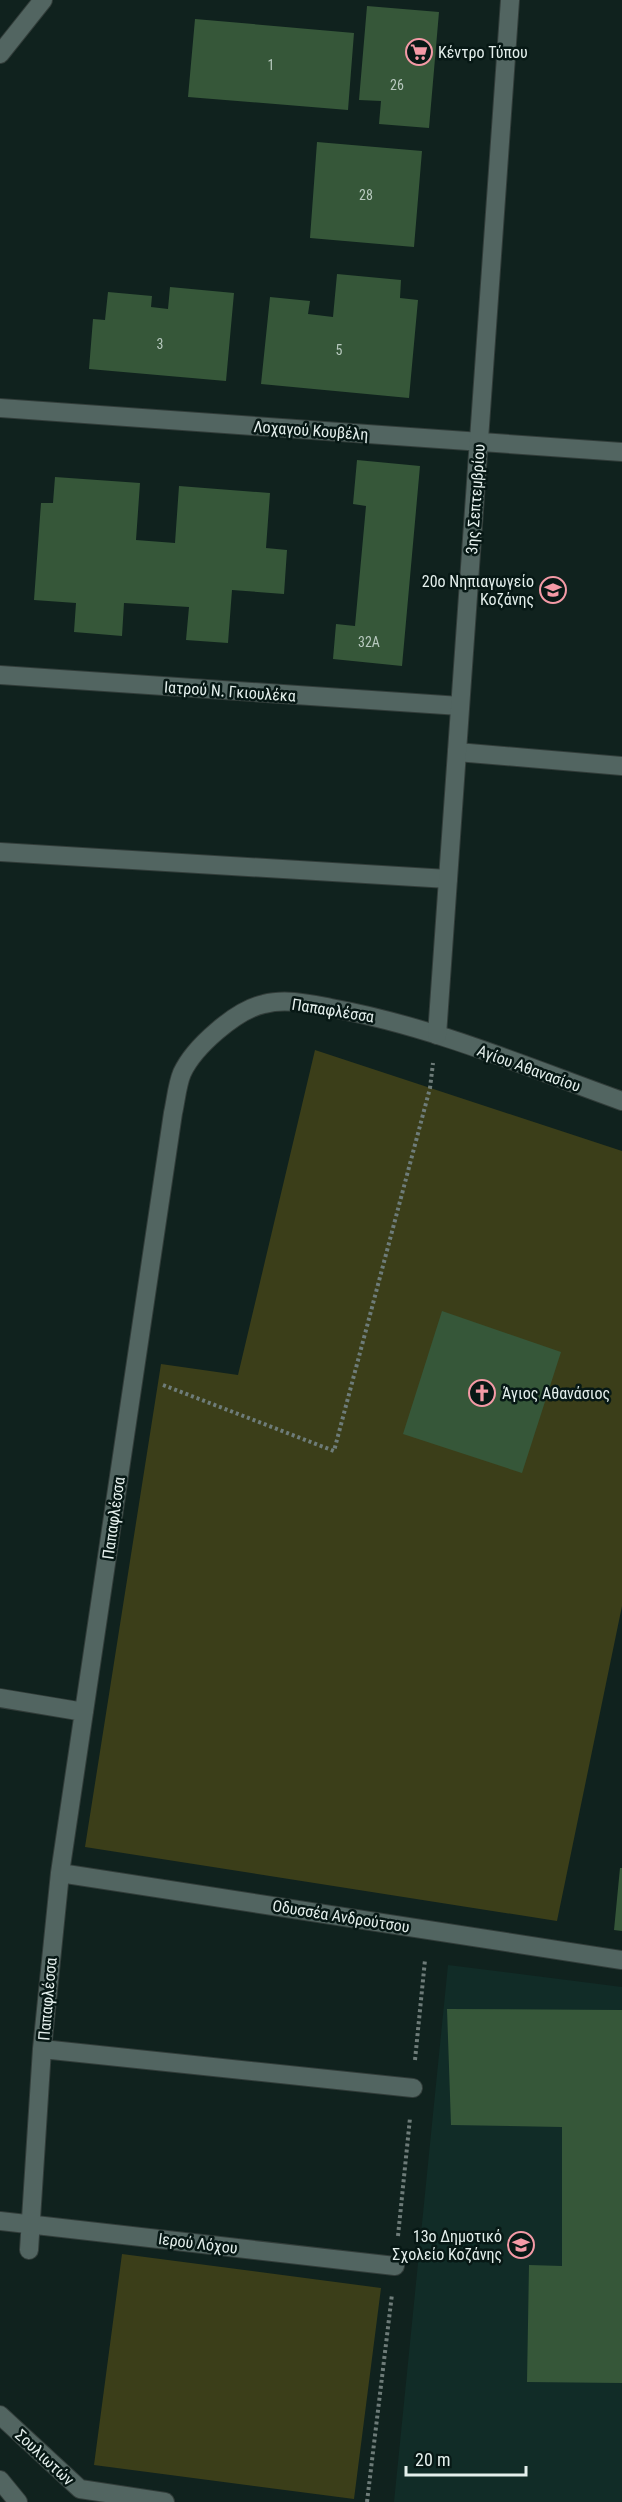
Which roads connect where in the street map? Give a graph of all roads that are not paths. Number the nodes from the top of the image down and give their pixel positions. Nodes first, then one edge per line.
1 (43, 0) edge
2 (510, 0) edge
3 (3, 44) edge
4 (0, 408) edge
5 (479, 442) junction
6 (622, 452) edge
7 (0, 675) edge
8 (460, 706) junction
9 (457, 752) junction
10 (622, 766) edge
11 (0, 852) edge
12 (448, 879) junction
13 (437, 1035) junction
14 (622, 1101) edge
15 (0, 1698) edge
16 (84, 1712) junction
17 (60, 1873) junction
18 (622, 1960) edge
19 (42, 2049) junction
20 (413, 2088) dead end
21 (0, 2221) edge
22 (31, 2224) junction
23 (29, 2250) dead end
24 (395, 2266) road end
25 (0, 2415) edge
26 (0, 2480) edge
27 (77, 2496) edge
28 (18, 2502) edge
29 (165, 2502) edge

1 - 3 street
2 - 5 street, 3ης Σεπτεμβρίου
4 - 5 street, Λοχαγού Κουβέλη
5 - 6 street, Λοχαγού Κουβέλη
5 - 8 street, 3ης Σεπτεμβρίου
7 - 8 street, Ιατρού N. Γκιουλέκα
8 - 9 street, 3ης Σεπτεμβρίου
9 - 10 street
9 - 12 street, 3ης Σεπτεμβρίου
11 - 12 street
12 - 13 street, 3ης Σεπτεμβρίου
13 - 14 street, Αγίου Αθανασίου
13 - 16 street, Παπαφλέσσα
15 - 16 street
16 - 17 street, Παπαφλέσσα
17 - 18 street, Οδυσσέα Ανδρούτσου
17 - 19 street, Παπαφλέσσα
19 - 20 street
19 - 22 street, Παπαφλέσσα
21 - 22 street, Ιερού Λόχου
22 - 23 street, Παπαφλέσσα
22 - 24 street, Ιερού Λόχου
25 - 27 street, Σουλιωτών
26 - 28 street
27 - 29 street, Σουλιωτών

